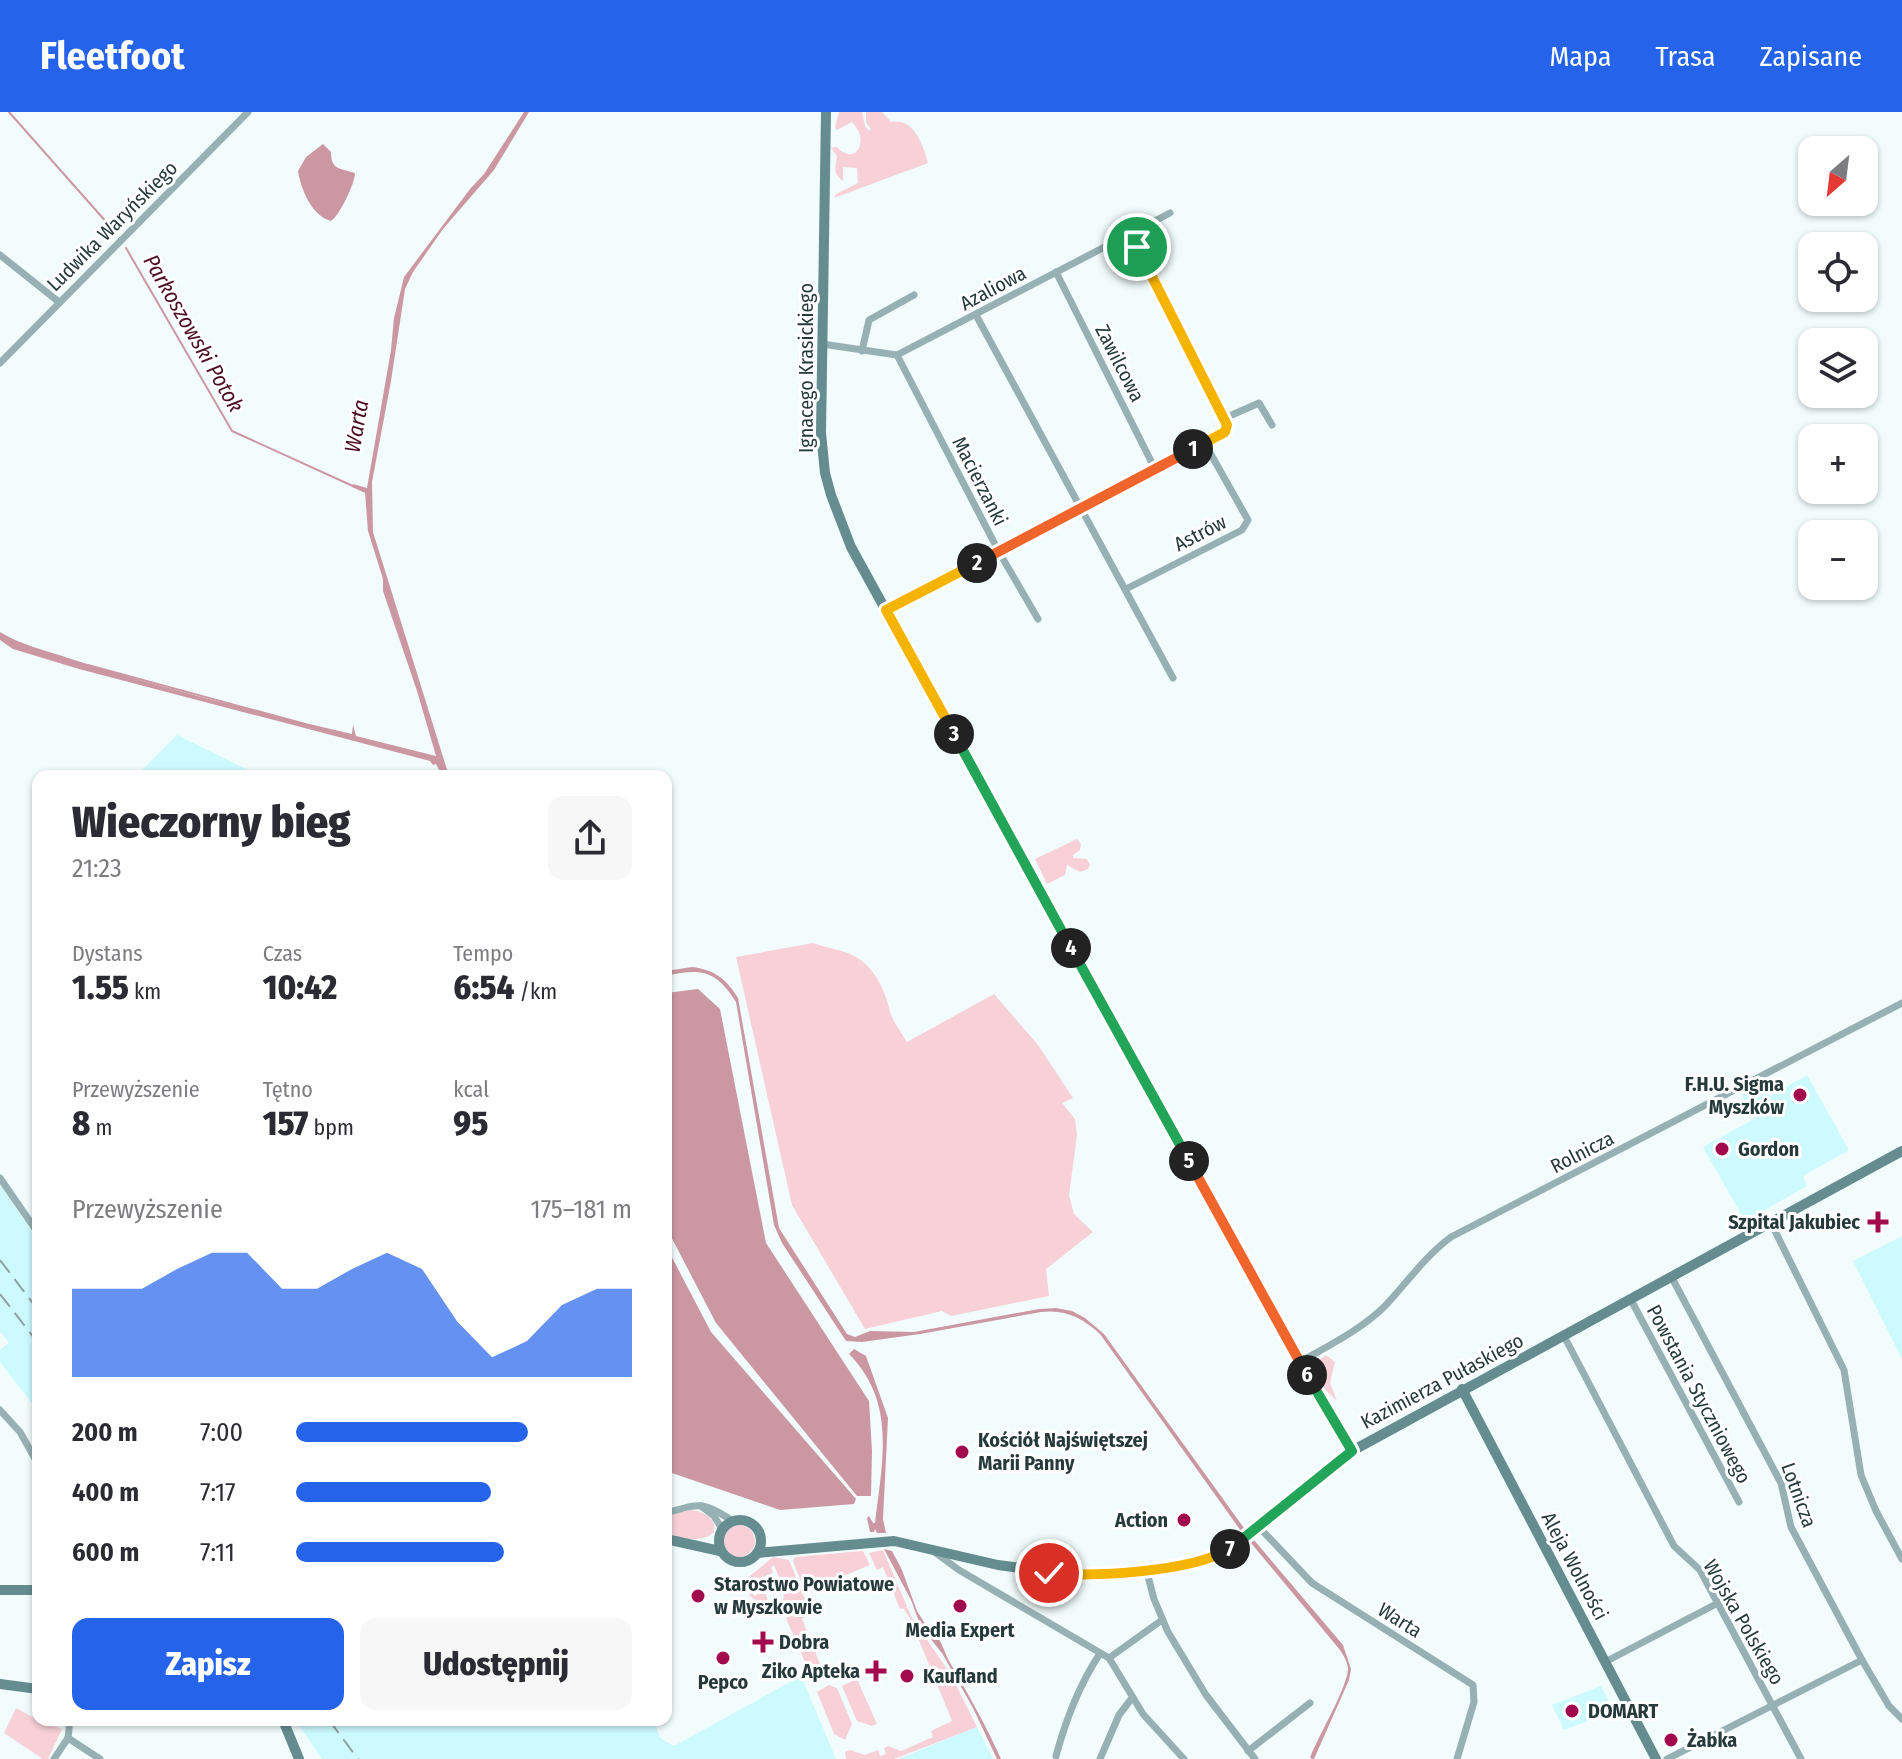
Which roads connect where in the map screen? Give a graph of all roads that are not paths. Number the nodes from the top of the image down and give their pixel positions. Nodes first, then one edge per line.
1 (248, 112) edge
2 (826, 112) edge
3 (1170, 213) dead end
4 (1130, 234) junction
5 (0, 255) edge
6 (1056, 272) junction
7 (914, 295) dead end
8 (59, 302) junction
9 (976, 315) junction
10 (822, 344) junction
11 (862, 351) junction
12 (897, 355) junction
13 (0, 363) edge
14 (1225, 418) junction
15 (1272, 425) dead end
16 (1204, 442) junction
17 (1155, 469) junction
18 (1079, 509) junction
19 (999, 552) junction
20 (1126, 589) junction
21 (886, 610) junction
22 (1038, 619) dead end
23 (1173, 678) dead end
24 (1902, 1003) edge
25 (1902, 1151) edge
26 (0, 1178) edge
27 (1771, 1223) junction
28 (32, 1224) edge
29 (1672, 1278) junction
30 (1631, 1300) junction
31 (1564, 1336) junction
32 (1300, 1362) junction
33 (1462, 1389) junction
34 (0, 1410) edge
35 (1352, 1451) junction
36 (32, 1453) edge
37 (1739, 1502) dead end
38 (699, 1505) junction
39 (672, 1511) edge
40 (733, 1521) junction
41 (1257, 1526) junction
42 (721, 1532) junction
43 (761, 1537) junction
44 (672, 1540) edge
45 (685, 1543) junction
46 (800, 1549) junction
47 (932, 1549) junction
48 (720, 1551) junction
49 (757, 1553) junction
50 (1902, 1559) edge
51 (1146, 1569) junction
52 (0, 1590) edge
53 (32, 1590) edge
54 (1718, 1603) junction
55 (1162, 1620) junction
56 (1099, 1655) junction
57 (1109, 1658) junction
58 (1862, 1660) junction
59 (1605, 1662) junction
60 (0, 1684) edge
61 (32, 1688) edge
62 (1132, 1698) junction
63 (1310, 1703) dead end
64 (1773, 1705) junction
65 (1902, 1719) edge
66 (69, 1726) edge
67 (285, 1726) edge
68 (68, 1738) junction
69 (1248, 1751) junction
70 (1056, 1756) dead end
71 (54, 1759) edge
72 (100, 1759) edge
73 (299, 1759) edge
74 (1100, 1759) edge
75 (1184, 1759) edge
76 (1255, 1759) edge
77 (1457, 1759) edge
78 (1656, 1759) edge
79 (1667, 1759) edge
80 (1801, 1759) edge

1 - 8 street, Ludwika Waryńskiego
2 - 10 street, Ignacego Krasickiego
3 - 4 street, Azaliowa
4 - 6 street, Azaliowa
4 - 14 street
5 - 8 street
6 - 9 street, Azaliowa
6 - 17 street, Zawilcowa
7 - 11 street
8 - 13 street, Ludwika Waryńskiego
9 - 12 street, Azaliowa
9 - 18 street
10 - 11 street
10 - 21 street, Ignacego Krasickiego
11 - 12 street
12 - 19 street, Macierzanki
14 - 15 street
14 - 16 street
16 - 17 street
16 - 20 street, Astrów
17 - 18 street
18 - 19 street
18 - 20 street
19 - 21 street
19 - 22 street, Macierzanki
20 - 23 street
21 - 32 street, Ignacego Krasickiego
24 - 32 street, Rolnicza
25 - 27 street, Kazimierza Pułaskiego
26 - 28 street
27 - 29 street, Kazimierza Pułaskiego
27 - 50 street
29 - 30 street, Kazimierza Pułaskiego
29 - 58 street, Lotnicza
30 - 31 street, Kazimierza Pułaskiego
30 - 37 street, Powstania Styczniowego
31 - 33 street, Kazimierza Pułaskiego
31 - 54 street, Wojska Polskiego
32 - 35 street, Ignacego Krasickiego
33 - 35 street, Kazimierza Pułaskiego
33 - 59 street, Aleja Wolności
34 - 36 street
35 - 41 street, Kazimierza Pułaskiego
38 - 39 street
38 - 40 street
38 - 42 street
40 - 42 street
40 - 43 street
41 - 51 street, Kazimierza Pułaskiego
41 - 77 street, Warta
42 - 45 street
42 - 48 street
43 - 46 street, Kazimierza Pułaskiego
43 - 49 street
44 - 45 street
45 - 48 street
46 - 47 street, Kazimierza Pułaskiego
46 - 49 street, Kazimierza Pułaskiego
47 - 51 street, Kazimierza Pułaskiego
47 - 56 street
48 - 49 street
51 - 55 street
52 - 53 street
54 - 59 street
54 - 64 street, Wojska Polskiego
55 - 57 street
55 - 69 street
56 - 57 street
56 - 70 street
57 - 62 street
58 - 64 street
58 - 65 street, Lotnicza
59 - 78 street, Aleja Wolności
60 - 61 street
62 - 74 street
62 - 75 street
63 - 69 street
64 - 79 street
64 - 80 street, Wojska Polskiego
66 - 68 street
67 - 73 street
68 - 71 street
68 - 72 street
69 - 76 street

